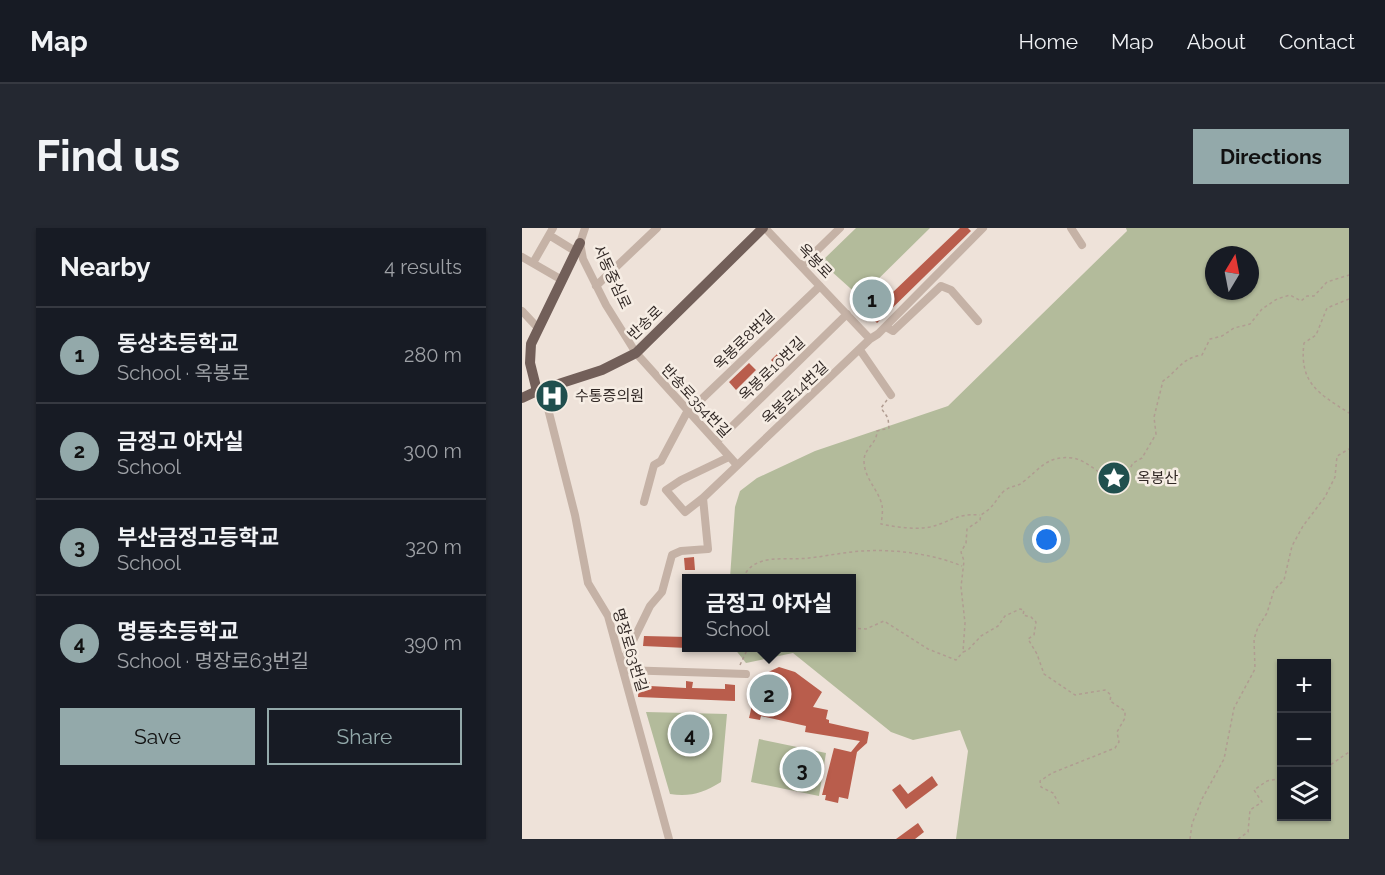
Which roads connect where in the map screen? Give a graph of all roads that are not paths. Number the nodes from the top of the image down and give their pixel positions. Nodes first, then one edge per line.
1 (585, 228) edge
2 (657, 228) edge
3 (764, 228) edge
4 (840, 228) edge
5 (983, 228) edge
6 (1071, 228) edge
7 (550, 232) edge
8 (1082, 245) dead end
9 (578, 247) junction
10 (522, 256) edge
11 (533, 263) junction
12 (801, 266) junction
13 (562, 280) junction
14 (596, 286) junction
15 (820, 286) junction
16 (522, 311) edge
17 (847, 314) junction
18 (978, 321) dead end
19 (886, 327) junction
20 (538, 328) junction
21 (870, 339) junction
22 (860, 350) junction
23 (636, 353) junction
24 (540, 390) junction
25 (891, 394) road end
26 (522, 398) edge
27 (689, 414) junction
28 (716, 442) junction
29 (729, 457) junction
30 (737, 465) junction
31 (703, 498) junction
32 (644, 502) dead end
33 (620, 660) junction
34 (623, 670) junction
35 (746, 674) dead end
36 (669, 839) edge

1 - 9 street, 서동중심로
2 - 14 street
3 - 12 street, 옥봉로
3 - 23 main road, 반송로
4 - 12 street
5 - 19 street
6 - 8 street
7 - 9 street
7 - 11 street
9 - 13 main road, 서동중심로
9 - 14 street, 서동중심로
10 - 11 street
11 - 13 street
12 - 15 street, 옥봉로
13 - 20 main road, 서동중심로
14 - 23 street, 서동중심로
15 - 17 street, 옥봉로
15 - 27 street, 옥봉로8번길
16 - 20 street
17 - 21 street, 옥봉로
17 - 28 street, 옥봉로10번길
18 - 19 street
19 - 21 street, 옥봉로14번길
20 - 24 main road, 서동중심로
21 - 22 street, 옥봉로14번길
22 - 25 street
22 - 30 street, 옥봉로14번길
23 - 24 main road, 반송로
23 - 27 street, 반송로354번길
24 - 26 main road, 반송로
24 - 33 street, 명장로63번길
27 - 28 street, 반송로354번길
27 - 32 street, 옥봉로8번길
28 - 29 street, 반송로354번길
29 - 30 street, 반송로354번길
29 - 31 street, 옥봉로14번길
30 - 31 street, 옥봉로14번길
31 - 33 street
33 - 34 street, 명장로63번길
34 - 35 street
34 - 36 street, 명장로63번길

